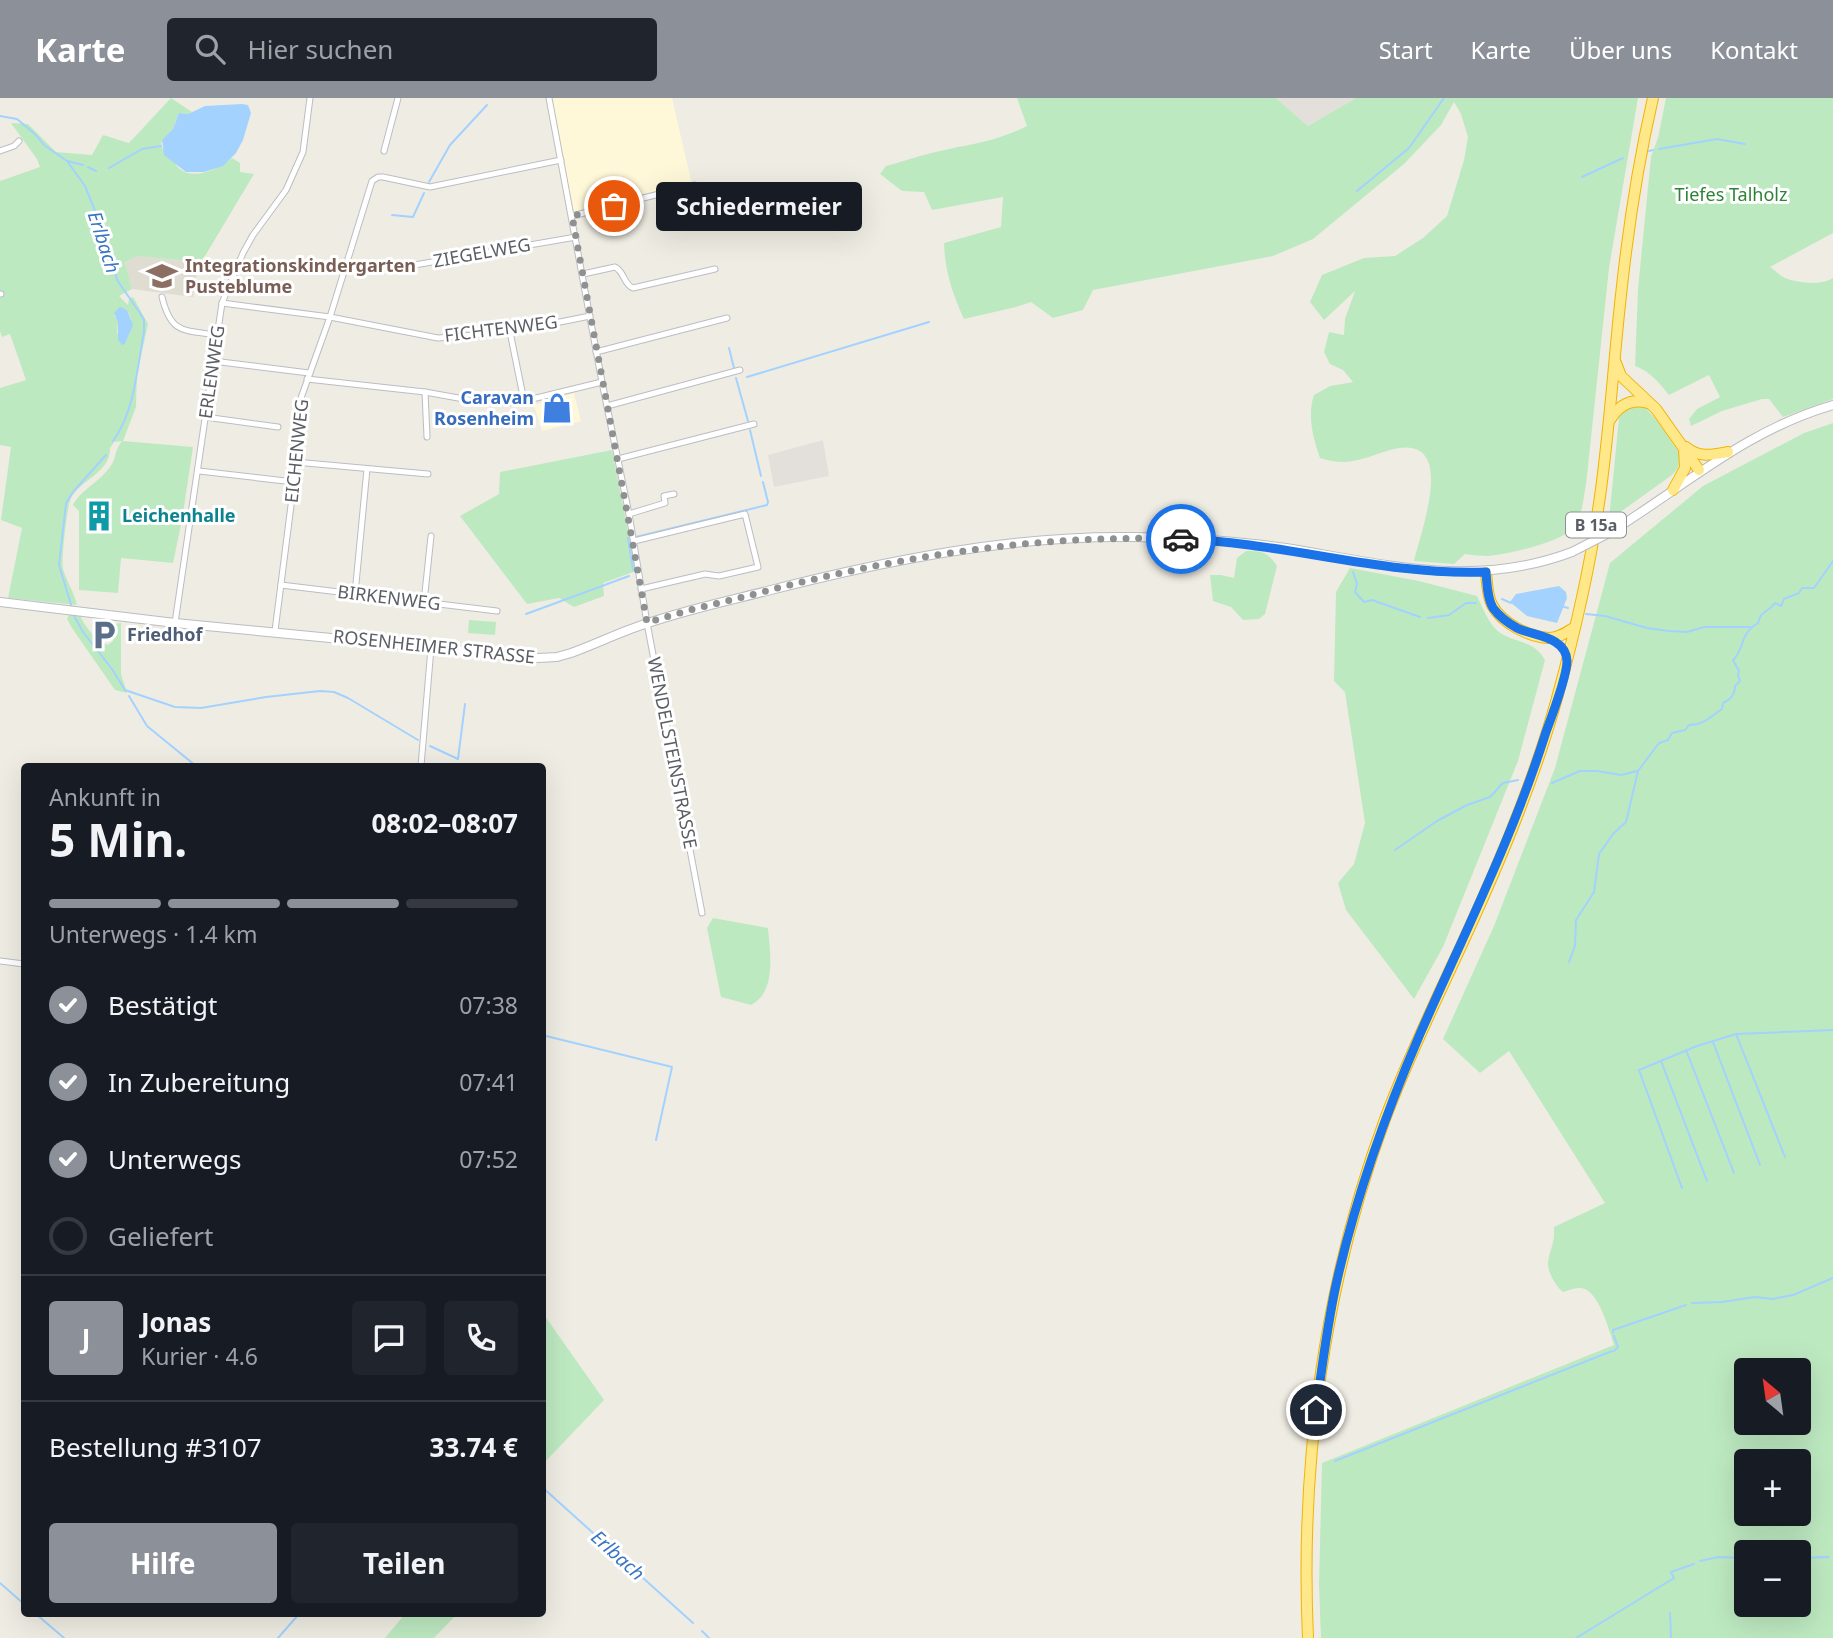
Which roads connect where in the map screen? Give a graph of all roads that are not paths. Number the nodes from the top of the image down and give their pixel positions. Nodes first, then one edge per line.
1 (310, 98) edge
2 (398, 98) edge
3 (549, 98) edge
4 (1653, 98) edge
5 (19, 141) dead end
6 (0, 151) edge
7 (384, 151) dead end
8 (561, 160) junction
9 (695, 184) dead end
10 (572, 216) junction
11 (576, 237) junction
12 (346, 266) junction
13 (715, 269) dead end
14 (583, 274) junction
15 (162, 297) dead end
16 (222, 303) junction
17 (590, 316) junction
18 (330, 317) junction
19 (727, 318) dead end
20 (510, 332) junction
21 (217, 335) junction
22 (596, 352) junction
23 (1615, 358) junction
24 (213, 361) junction
25 (740, 370) dead end
26 (308, 376) junction
27 (602, 382) junction
28 (425, 392) junction
29 (524, 401) junction
30 (1651, 404) junction
31 (1833, 405) edge
32 (607, 406) junction
33 (205, 417) junction
34 (1608, 422) junction
35 (754, 424) dead end
36 (278, 427) dead end
37 (427, 437) dead end
38 (1683, 445) junction
39 (1728, 452) junction
40 (618, 459) junction
41 (295, 462) junction
42 (367, 468) junction
43 (199, 471) junction
44 (1699, 471) junction
45 (428, 474) dead end
46 (294, 482) junction
47 (1673, 490) junction
48 (674, 494) dead end
49 (629, 514) junction
50 (431, 536) dead end
51 (634, 541) junction
52 (1486, 572) junction
53 (281, 585) junction
54 (641, 589) junction
55 (355, 594) junction
56 (0, 602) edge
57 (424, 602) junction
58 (497, 611) dead end
59 (175, 623) junction
60 (647, 623) junction
61 (1575, 627) junction
62 (275, 631) junction
63 (1550, 638) junction
64 (431, 648) junction
65 (1567, 661) junction
66 (421, 763) edge
67 (702, 913) dead end
68 (0, 961) edge
69 (21, 964) edge
70 (1308, 1638) edge

1 - 16 street, ERLENWEG
2 - 7 street
3 - 8 street, WENDELSTEINSTRASSE
4 - 23 highway, B 15a
5 - 6 street
8 - 10 street, WENDELSTEINSTRASSE
8 - 12 street, EICHENWEG
9 - 10 street
10 - 11 street, WENDELSTEINSTRASSE
11 - 12 street, ZIEGELWEG
11 - 14 street, WENDELSTEINSTRASSE
12 - 18 street, EICHENWEG
13 - 14 street
14 - 17 street, WENDELSTEINSTRASSE
15 - 21 street
16 - 18 street, FICHTENWEG
16 - 21 street, ERLENWEG
17 - 20 street, FICHTENWEG
17 - 22 street, WENDELSTEINSTRASSE
18 - 20 street, FICHTENWEG
18 - 26 street, EICHENWEG
19 - 22 street
20 - 29 street
21 - 24 street, ERLENWEG
22 - 27 street, WENDELSTEINSTRASSE
23 - 30 highway
23 - 34 highway, B 15a
24 - 26 street
24 - 33 street, ERLENWEG
25 - 32 street
26 - 28 street
26 - 41 street, EICHENWEG
27 - 29 street
27 - 32 street, WENDELSTEINSTRASSE
28 - 29 street
28 - 37 street
30 - 34 highway
30 - 38 highway
31 - 39 street, ROSENHEIMER STRASSE
32 - 40 street, WENDELSTEINSTRASSE
33 - 36 street
33 - 43 street, ERLENWEG
34 - 61 highway, B 15a
35 - 40 street
38 - 39 highway
38 - 44 highway
38 - 47 highway
39 - 44 street, ROSENHEIMER STRASSE
40 - 49 street, WENDELSTEINSTRASSE
41 - 42 street
41 - 46 street, EICHENWEG
42 - 45 street
42 - 55 street
43 - 46 street
43 - 59 street, ERLENWEG
44 - 47 street, ROSENHEIMER STRASSE
46 - 53 street, EICHENWEG
47 - 52 street, ROSENHEIMER STRASSE, bridge
48 - 49 street
49 - 51 street, WENDELSTEINSTRASSE
50 - 57 street
51 - 54 street, WENDELSTEINSTRASSE
51 - 54 street
52 - 60 street, ROSENHEIMER STRASSE
52 - 63 highway
53 - 55 street, BIRKENWEG
53 - 62 street, EICHENWEG
54 - 60 street, WENDELSTEINSTRASSE
55 - 57 street, BIRKENWEG
56 - 59 street, ROSENHEIMER STRASSE
57 - 58 street, BIRKENWEG
59 - 62 street, ROSENHEIMER STRASSE
60 - 64 street, ROSENHEIMER STRASSE
60 - 67 street, WENDELSTEINSTRASSE
61 - 63 highway
61 - 65 highway, B 15a
62 - 64 street, ROSENHEIMER STRASSE
63 - 65 highway
64 - 66 street
65 - 70 highway, B 15a
68 - 69 street

